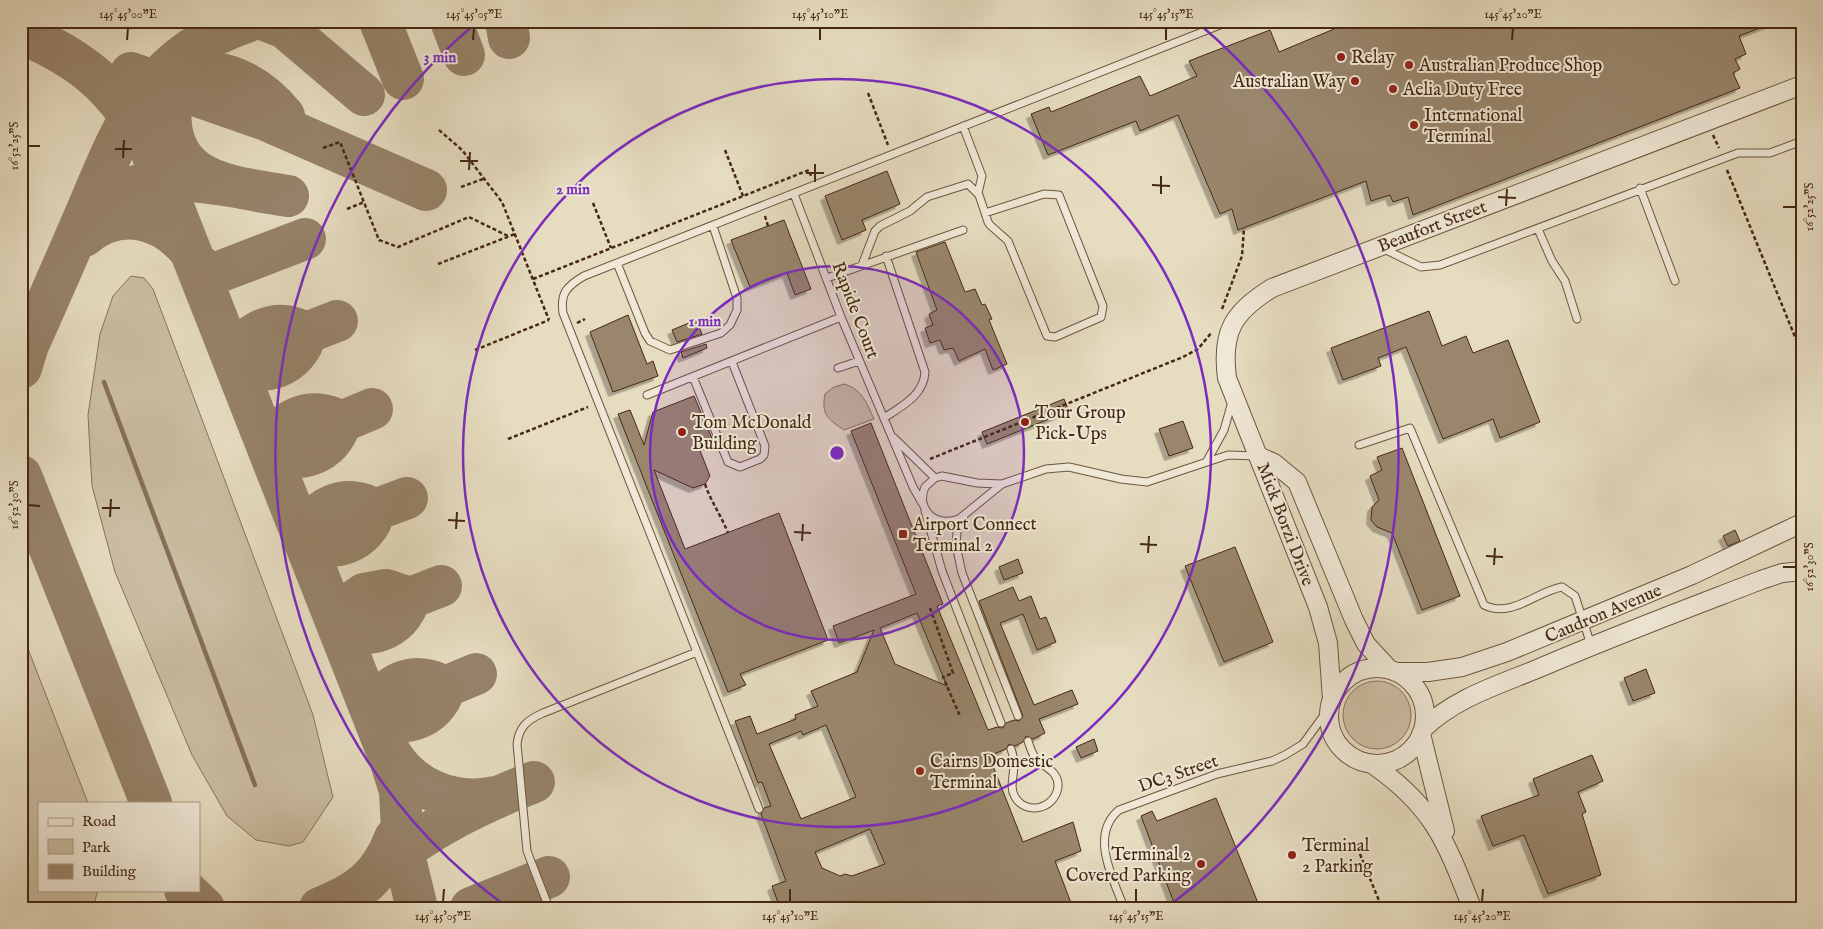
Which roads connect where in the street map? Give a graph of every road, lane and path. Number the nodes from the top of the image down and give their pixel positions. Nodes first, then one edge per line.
1 (1230, 21) edge
2 (1802, 85) edge
3 (868, 93) dead end
4 (1708, 120) junction
5 (963, 126) junction
6 (439, 130) dead end
7 (1802, 141) edge
8 (323, 148) dead end
9 (725, 150) dead end
10 (892, 155) junction
11 (1723, 159) junction
12 (809, 170) dead end
13 (483, 179) junction
14 (461, 187) dead end
15 (1640, 188) junction
16 (978, 192) junction
17 (794, 194) junction
18 (743, 196) junction
19 (364, 202) junction
20 (594, 203) dead end
21 (347, 209) dead end
22 (985, 213) junction
23 (712, 226) junction
24 (1244, 228) dead end
25 (1538, 229) junction
26 (963, 230) dead end
27 (515, 234) junction
28 (508, 236) junction
29 (1379, 247) junction
30 (611, 248) junction
31 (886, 256) junction
32 (617, 263) junction
33 (438, 264) dead end
34 (862, 265) junction
35 (827, 278) junction
36 (533, 279) junction
37 (1675, 281) dead end
38 (1220, 313) dead end
39 (841, 318) junction
40 (585, 319) dead end
41 (1578, 319) dead end
42 (549, 320) junction
43 (567, 322) junction
44 (1215, 329) dead end
45 (475, 350) dead end
46 (1802, 354) edge
47 (859, 361) junction
48 (732, 362) junction
49 (838, 368) dead end
50 (693, 377) junction
51 (647, 395) dead end
52 (1233, 397) junction
53 (599, 403) junction
54 (884, 418) junction
55 (892, 436) junction
56 (508, 439) dead end
57 (1359, 445) dead end
58 (1258, 456) junction
59 (1207, 461) junction
60 (920, 464) junction
61 (935, 478) junction
62 (704, 484) dead end
63 (1002, 484) junction
64 (923, 507) junction
65 (965, 513) junction
66 (1802, 524) edge
67 (728, 533) dead end
68 (1802, 571) edge
69 (930, 608) dead end
70 (1584, 622) junction
71 (1591, 646) junction
72 (697, 652) junction
73 (1393, 671) junction
74 (1331, 703) junction
75 (960, 716) dead end
76 (1018, 716) dead end
77 (1001, 723) dead end
78 (1422, 731) junction
79 (1028, 741) dead end
80 (1011, 749) dead end
81 (1372, 764) junction
82 (759, 810) dead end
83 (1355, 842) dead end
84 (1451, 856) junction
85 (1802, 860) edge
86 (1802, 873) edge
87 (549, 908) edge
88 (1124, 908) edge
89 (1382, 908) edge
90 (1472, 908) edge

1 - 5 lane
2 - 4 street, Beaufort Street
3 - 10 path
4 - 11 path
4 - 29 street, Beaufort Street
5 - 10 lane
5 - 16 lane
6 - 13 path
7 - 11 lane
8 - 19 path
9 - 18 path
10 - 17 lane
11 - 15 lane
11 - 46 path
12 - 18 path
13 - 14 path
13 - 27 path
15 - 25 lane
15 - 37 lane
16 - 22 lane
16 - 34 lane
17 - 23 lane
17 - 35 lane, Rapide Court
18 - 30 path
19 - 21 path
19 - 28 path
20 - 30 path
22 - 22 lane
23 - 32 lane
23 - 32 lane
24 - 38 path
25 - 29 lane
25 - 41 lane
26 - 31 lane
27 - 28 path
27 - 36 path
28 - 33 path
29 - 52 street, Beaufort Street
30 - 36 path
31 - 34 lane
31 - 54 lane
32 - 43 lane
34 - 35 lane
35 - 39 lane, Rapide Court
36 - 42 path
39 - 47 lane, Rapide Court
39 - 48 lane
40 - 43 path
42 - 43 path
42 - 45 path
43 - 53 lane
44 - 60 path
47 - 49 lane
47 - 54 lane, Rapide Court
48 - 50 lane
48 - 50 lane
50 - 51 lane
52 - 58 street, Beaufort Street
52 - 59 lane
53 - 56 path
53 - 72 lane
54 - 55 lane, Rapide Court
55 - 60 lane, Rapide Court
55 - 64 lane, Rapide Court
57 - 70 lane
58 - 59 lane
58 - 73 street, Mick Borzi Drive
58 - 74 street, Mick Borzi Drive
59 - 63 lane
60 - 61 lane, Rapide Court
61 - 63 lane
61 - 64 lane
62 - 67 path
63 - 65 lane
64 - 65 lane
64 - 77 lane, Rapide Court
65 - 76 lane
66 - 70 street, Caudron Avenue
68 - 71 street, Caudron Avenue
69 - 75 path
70 - 71 lane
70 - 73 street, Caudron Avenue
71 - 78 street, Caudron Avenue
72 - 82 lane
72 - 87 lane
73 - 74 street
73 - 78 street
74 - 81 street
74 - 88 lane, DC3 Street
78 - 81 street
78 - 84 street
79 - 80 lane
81 - 84 street
83 - 89 path
84 - 90 street
85 - 86 lane

